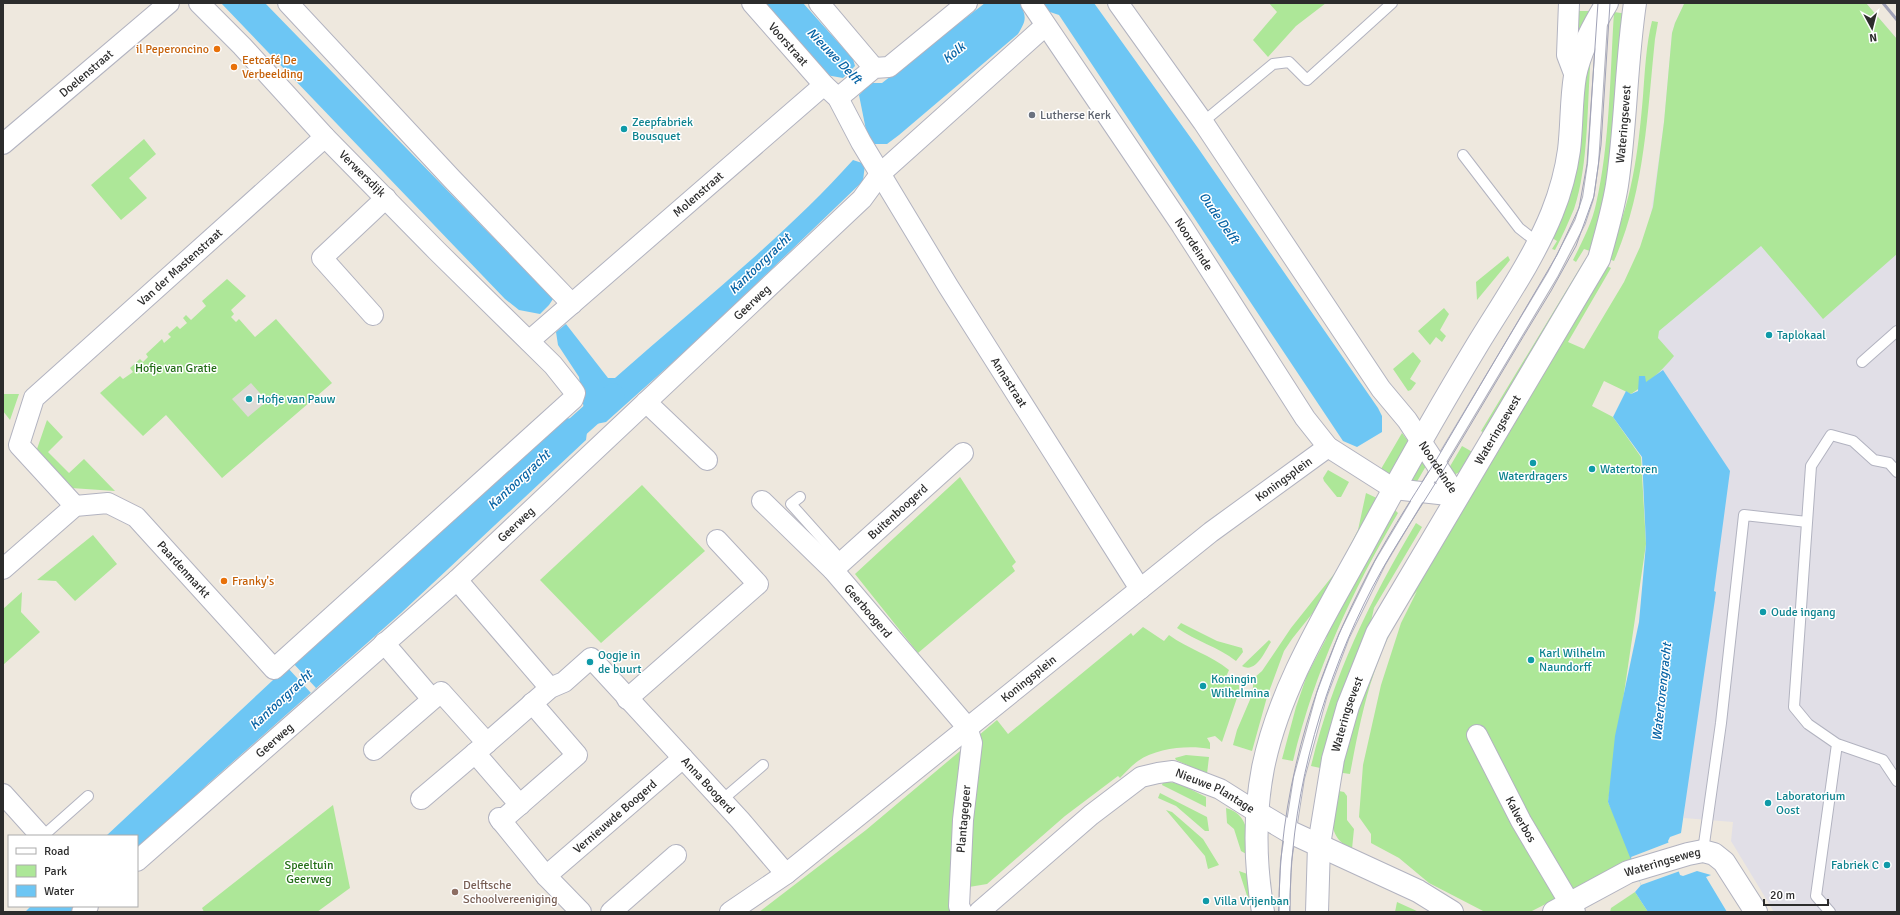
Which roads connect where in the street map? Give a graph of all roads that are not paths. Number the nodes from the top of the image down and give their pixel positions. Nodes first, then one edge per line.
1 (168, 3) edge
2 (199, 3) edge
3 (288, 3) edge
4 (752, 3) edge
5 (819, 3) edge
6 (967, 3) edge
7 (1118, 3) edge
8 (1392, 3) edge
9 (1568, 3) edge
10 (1635, 3) edge
11 (1605, 5) edge
12 (1036, 13) edge
13 (1575, 76) junction
14 (850, 83) junction
15 (1203, 122) junction
16 (326, 137) junction
17 (3, 144) edge
18 (1463, 156) dead end
19 (881, 174) junction
20 (386, 198) junction
21 (1538, 243) junction
22 (567, 308) junction
23 (373, 315) dead end
24 (1897, 331) edge
25 (536, 335) junction
26 (1862, 362) dead end
27 (646, 402) junction
28 (1420, 441) junction
29 (1328, 446) junction
30 (963, 453) dead end
31 (707, 460) dead end
32 (1438, 467) junction
33 (1897, 472) edge
34 (1394, 489) junction
35 (1422, 493) junction
36 (800, 496) dead end
37 (1457, 496) junction
38 (762, 501) dead end
39 (75, 506) junction
40 (1807, 522) junction
41 (717, 540) dead end
42 (838, 566) junction
43 (3, 570) edge
44 (457, 580) junction
45 (1140, 589) junction
46 (384, 643) junction
47 (274, 669) joint
48 (550, 688) junction
49 (432, 699) junction
50 (627, 699) junction
51 (532, 704) junction
52 (967, 727) junction
53 (1477, 734) dead end
54 (1837, 744) junction
55 (481, 748) junction
56 (374, 750) dead end
57 (683, 758) junction
58 (763, 765) dead end
59 (1897, 781) edge
60 (3, 794) edge
61 (88, 796) dead end
62 (421, 800) dead end
63 (722, 800) junction
64 (520, 805) junction
65 (1258, 813) junction
66 (1290, 832) junction
67 (41, 835) edge
68 (43, 835) edge
69 (1319, 845) junction
70 (1703, 851) junction
71 (676, 855) dead end
72 (138, 860) edge
73 (786, 874) junction
74 (546, 876) junction
75 (1566, 909) edge
76 (581, 912) edge
77 (611, 912) edge
78 (730, 912) edge
79 (962, 912) edge
80 (979, 912) edge
81 (1263, 912) edge
82 (1284, 912) edge
83 (1317, 912) edge
84 (1452, 912) edge
85 (1756, 912) edge
86 (1830, 912) edge

1 - 17 street, Doelenstraat
2 - 16 street, Verwersdijk
3 - 22 street
4 - 14 street, Voorstraat
5 - 14 street
6 - 14 street
7 - 15 street, Noordeinde
8 - 15 lane
9 - 13 street
10 - 37 main road, Wateringsevest
11 - 13 main road
11 - 32 lane
12 - 19 street
12 - 29 street, Noordeinde
13 - 21 main road
14 - 19 street
14 - 22 street, Molenstraat
15 - 28 street, Noordeinde
16 - 20 street, Verwersdijk
16 - 39 street, Van der Mastenstraat
18 - 21 lane
19 - 27 street, Geerweg
19 - 45 street, Annastraat
20 - 23 street
20 - 25 street, Verwersdijk
21 - 28 main road
22 - 25 street
24 - 26 lane
25 - 47 street, Verwersdijk
27 - 31 street
27 - 44 street, Geerweg
28 - 32 street, Noordeinde
28 - 34 main road
29 - 34 street, Noordeinde
29 - 45 street, Koningsplein
30 - 42 street, Buitenboogerd
32 - 35 lane
32 - 37 street, Noordeinde
33 - 40 lane
34 - 35 street, Noordeinde
34 - 65 main road
35 - 37 street, Noordeinde
35 - 66 lane
36 - 42 lane
37 - 69 main road, Wateringsevest
38 - 42 street, Geerboogerd
39 - 43 street
39 - 47 street, Paardenmarkt
40 - 54 lane
40 - 70 lane
41 - 50 street
42 - 52 street, Geerboogerd
44 - 46 street, Geerweg
44 - 48 street
45 - 52 street, Koningsplein
46 - 49 street
46 - 72 street, Geerweg
48 - 50 street, Anna Boogerd
48 - 51 street, Anna Boogerd
49 - 55 street
49 - 56 street
50 - 57 street, Anna Boogerd
51 - 55 street, Anna Boogerd
51 - 64 street
52 - 73 street, Koningsplein
52 - 79 street, Plantagegeer
53 - 75 street, Kalverbos
54 - 59 lane
54 - 86 lane
55 - 62 street, Anna Boogerd
55 - 64 street
57 - 63 street, Anna Boogerd
57 - 74 street, Vernieuwde Boogerd
58 - 63 lane
60 - 67 street
61 - 68 lane
63 - 73 street, Anna Boogerd
64 - 74 street
65 - 66 main road, Nieuwe Plantage
65 - 80 street, Nieuwe Plantage
65 - 81 main road
66 - 69 main road, Nieuwe Plantage
66 - 82 lane
69 - 83 main road, Wateringsevest
69 - 84 main road, Nieuwe Plantage
70 - 75 main road, Wateringseweg
70 - 85 main road, Wateringseweg
71 - 77 street
73 - 78 street, Koningsplein
74 - 76 street

